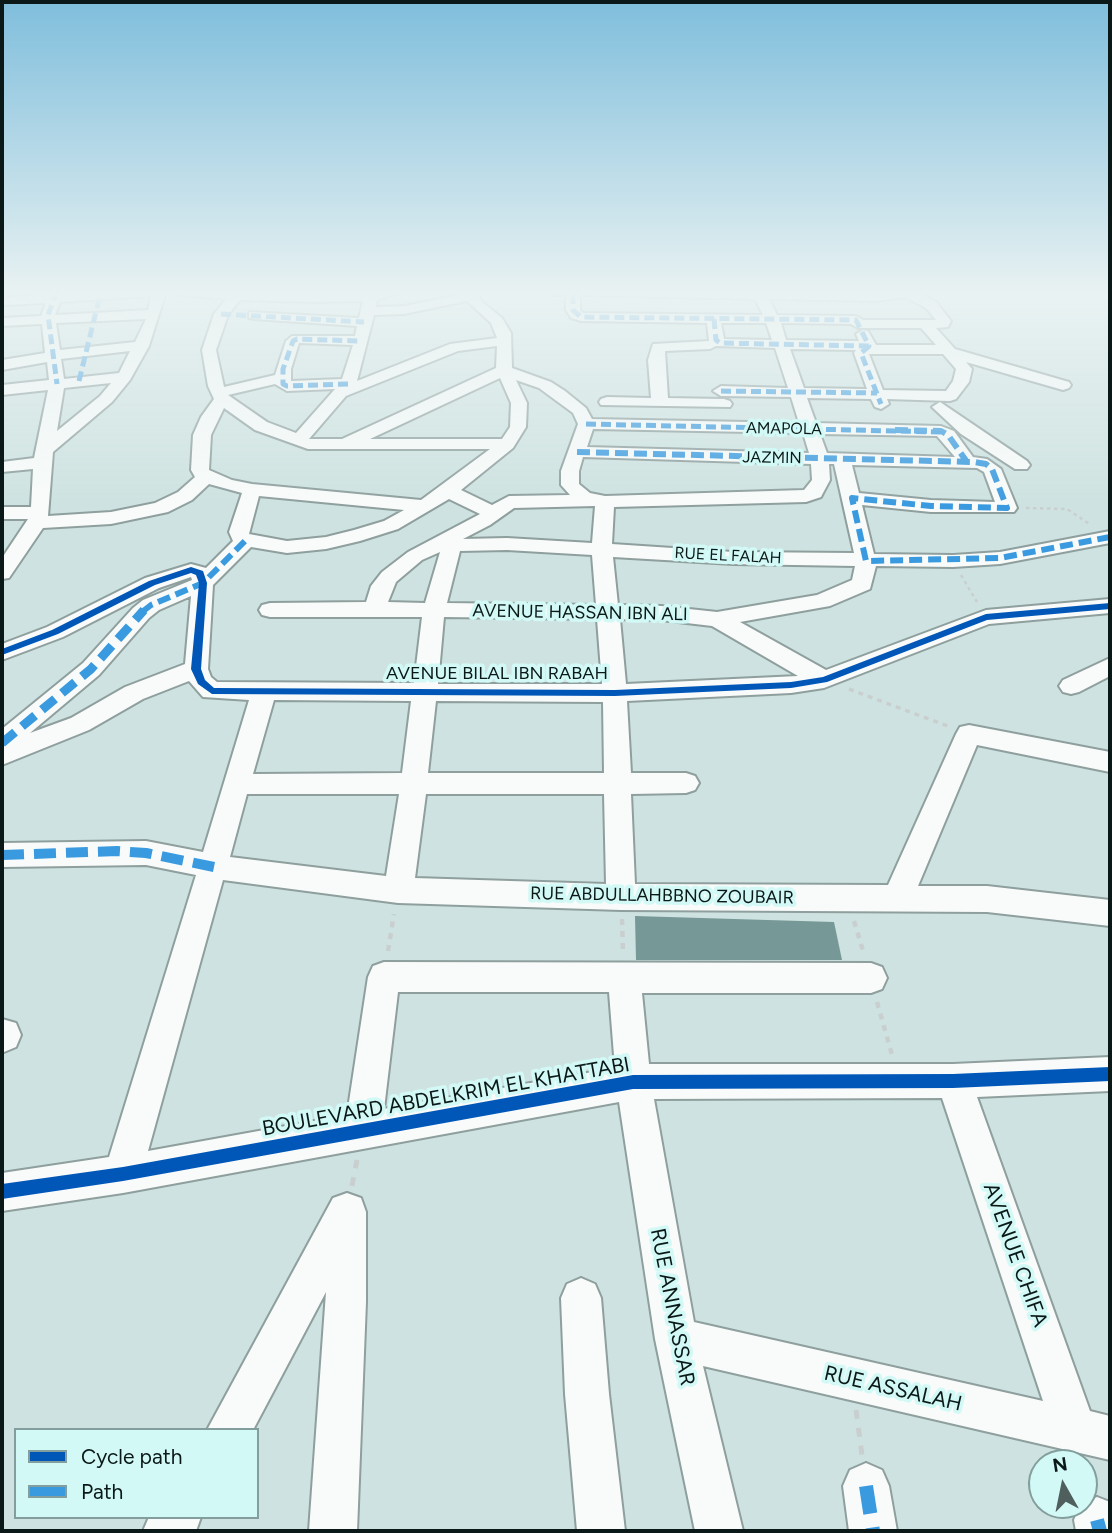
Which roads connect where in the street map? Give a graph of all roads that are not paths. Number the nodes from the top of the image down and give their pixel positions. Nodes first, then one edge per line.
1 (53, 363) edge
2 (83, 363) edge
3 (133, 363) edge
4 (210, 363) edge
5 (286, 363) edge
6 (354, 363) edge
7 (414, 363) edge
8 (504, 363) edge
9 (658, 363) edge
10 (716, 363) edge
11 (786, 363) edge
12 (865, 363) edge
13 (958, 363) edge
14 (988, 363) edge
15 (504, 370) junction
16 (125, 377) junction
17 (281, 378) junction
18 (79, 381) junction
19 (57, 384) junction
20 (719, 384) junction
21 (1063, 385) dead end
22 (346, 388) junction
23 (2, 389) edge
24 (795, 392) junction
25 (221, 396) junction
26 (942, 397) junction
27 (879, 398) junction
28 (607, 402) dead end
29 (660, 403) junction
30 (586, 425) junction
31 (689, 427) junction
32 (729, 428) junction
33 (810, 429) junction
34 (298, 441) junction
35 (345, 444) junction
36 (507, 444) junction
37 (577, 452) junction
38 (44, 456) junction
39 (820, 459) junction
40 (842, 459) junction
41 (967, 462) junction
42 (1021, 465) dead end
43 (2, 467) edge
44 (206, 477) junction
45 (694, 478) junction
46 (821, 480) joint
47 (252, 490) junction
48 (448, 491) junction
49 (852, 498) junction
50 (599, 501) junction
51 (425, 506) junction
52 (1007, 508) joint
53 (2, 513) edge
54 (492, 513) junction
55 (38, 517) junction
56 (1110, 537) edge
57 (246, 540) junction
58 (444, 546) junction
59 (602, 548) junction
60 (866, 561) junction
61 (2, 573) edge
62 (203, 583) junction
63 (1110, 606) edge
64 (375, 608) junction
65 (270, 610) dead end
66 (434, 610) junction
67 (606, 612) junction
68 (717, 619) junction
69 (2, 652) edge
70 (1110, 666) edge
71 (196, 669) junction
72 (824, 680) junction
73 (1071, 686) dead end
74 (264, 691) junction
75 (423, 691) junction
76 (615, 693) junction
77 (2, 743) edge
78 (2, 755) edge
79 (1110, 762) edge
80 (617, 782) junction
81 (686, 783) dead end
82 (239, 784) junction
83 (414, 784) junction
84 (2, 855) edge
85 (214, 867) junction
86 (398, 890) junction
87 (621, 897) junction
88 (898, 897) junction
89 (1110, 913) edge
90 (624, 976) junction
91 (871, 978) road end
92 (1110, 1073) edge
93 (953, 1081) junction
94 (633, 1082) junction
95 (363, 1129) junction
96 (123, 1174) junction
97 (2, 1192) edge
98 (582, 1298) dead end
99 (676, 1339) junction
100 (230, 1428) edge
101 (1092, 1434) edge
102 (866, 1486) road end
103 (333, 1531) edge
104 (601, 1531) edge
105 (719, 1531) edge
106 (873, 1531) edge

1 - 19 street
2 - 18 street
3 - 16 street
4 - 25 street
5 - 17 street
6 - 22 street
7 - 22 street
8 - 15 street
9 - 29 street
10 - 20 street
11 - 24 street
12 - 27 street
13 - 26 street
14 - 21 street
15 - 30 street
15 - 35 street
15 - 36 street
16 - 18 street
16 - 38 street
17 - 22 street
17 - 25 street
18 - 19 street
19 - 23 street
19 - 38 street
20 - 24 street
20 - 29 street
20 - 32 street
22 - 34 street
24 - 27 street
24 - 33 street
25 - 34 street
25 - 44 street
26 - 27 street
26 - 42 street
28 - 29 street
30 - 31 street, AMAPOLA
30 - 37 street
31 - 32 street, AMAPOLA
31 - 45 street
32 - 33 street, AMAPOLA
33 - 39 street
33 - 41 street, AMAPOLA
34 - 35 street
35 - 36 street
36 - 48 street
37 - 45 street, JAZMIN
37 - 50 street
38 - 43 street
38 - 55 street
39 - 40 street, JAZMIN
39 - 45 street, JAZMIN
39 - 46 street
40 - 41 street, JAZMIN
40 - 49 street
41 - 52 street
44 - 47 street
44 - 55 street
45 - 46 street
45 - 50 street
47 - 51 street
47 - 57 street
48 - 51 street
48 - 54 street
49 - 52 street
49 - 60 street
50 - 54 street
50 - 59 street
51 - 57 street
53 - 55 street
54 - 58 street
55 - 61 street
56 - 60 street, RUE EL FALAH
57 - 62 street
58 - 59 street, RUE EL FALAH
58 - 64 street, RUE EL FALAH
58 - 66 street
59 - 60 street, RUE EL FALAH
59 - 67 street
60 - 68 street, AVENUE HASSAN IBN ALI
62 - 69 street
62 - 71 street
62 - 77 street
63 - 72 street, AVENUE BILAL IBN RABAH
64 - 65 street, AVENUE HASSAN IBN ALI
64 - 66 street, AVENUE HASSAN IBN ALI
66 - 67 street, AVENUE HASSAN IBN ALI
66 - 75 street
67 - 68 street, AVENUE HASSAN IBN ALI
67 - 76 street
68 - 72 street
70 - 73 street
71 - 74 street, AVENUE BILAL IBN RABAH
71 - 78 street
72 - 76 street, AVENUE BILAL IBN RABAH
74 - 75 street, AVENUE BILAL IBN RABAH
74 - 82 street
75 - 76 street, AVENUE BILAL IBN RABAH
75 - 83 street
76 - 80 street
79 - 88 street
80 - 81 street
80 - 83 street
80 - 87 street
82 - 83 street
82 - 85 street
83 - 86 street
84 - 85 street, RUE ABDULLAHBBNO ZOUBAIR
85 - 86 street, RUE ABDULLAHBBNO ZOUBAIR
85 - 96 street
86 - 87 street, RUE ABDULLAHBBNO ZOUBAIR
87 - 88 street, RUE ABDULLAHBBNO ZOUBAIR
88 - 89 street, RUE ABDULLAHBBNO ZOUBAIR
90 - 91 street
90 - 94 street, RUE ANNASSAR
90 - 95 street
92 - 93 street, BOULEVARD ABDELKRIM EL KHATTABI
93 - 94 street, BOULEVARD ABDELKRIM EL KHATTABI
93 - 101 street, AVENUE CHIFA
94 - 95 street, BOULEVARD ABDELKRIM EL KHATTABI
94 - 99 street, RUE ANNASSAR
95 - 96 street, BOULEVARD ABDELKRIM EL KHATTABI
96 - 97 street, BOULEVARD ABDELKRIM EL KHATTABI
98 - 104 street
99 - 101 street, RUE ASSALAH
99 - 105 street, RUE ANNASSAR
100 - 103 street
102 - 106 street

